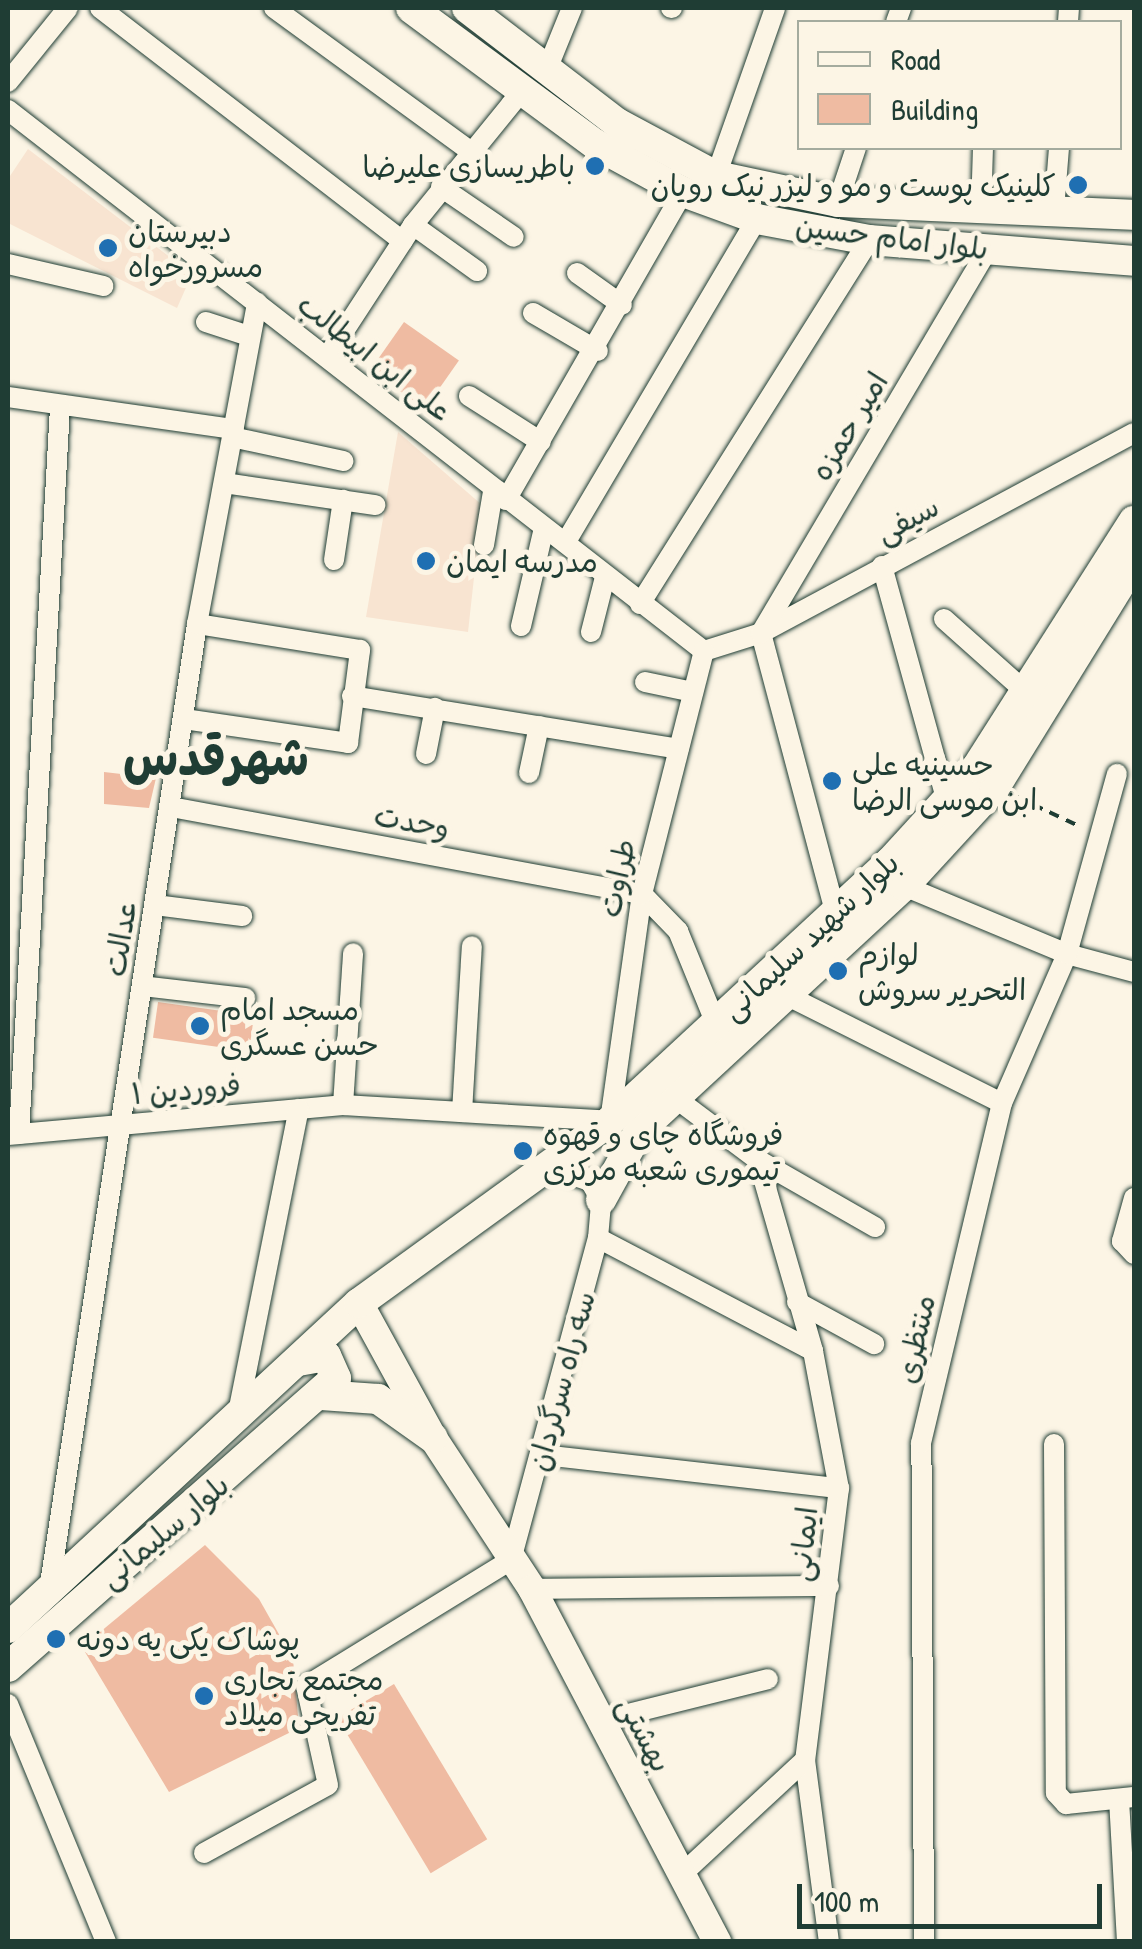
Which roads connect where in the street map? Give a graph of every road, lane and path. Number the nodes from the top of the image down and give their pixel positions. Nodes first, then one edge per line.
1 (68, 8) edge
2 (100, 8) edge
3 (274, 8) edge
4 (411, 8) edge
5 (467, 8) edge
6 (572, 8) edge
7 (776, 8) edge
8 (546, 72) junction
9 (8, 82) edge
10 (521, 92) junction
11 (8, 110) edge
12 (469, 150) junction
13 (855, 150) edge
14 (983, 150) edge
15 (1058, 150) edge
16 (716, 176) junction
17 (441, 187) junction
18 (683, 192) junction
19 (838, 202) junction
20 (1054, 210) junction
21 (981, 212) junction
22 (1134, 215) edge
23 (757, 219) junction
24 (408, 233) junction
25 (514, 237) dead end
26 (869, 240) junction
27 (988, 249) junction
28 (1134, 261) edge
29 (8, 264) edge
30 (477, 270) dead end
31 (577, 273) dead end
32 (103, 286) dead end
33 (257, 303) junction
34 (622, 305) junction
35 (533, 313) dead end
36 (206, 322) dead end
37 (249, 336) junction
38 (598, 350) junction
39 (329, 354) junction
40 (469, 396) dead end
41 (8, 397) edge
42 (60, 407) junction
43 (1134, 432) edge
44 (233, 433) junction
45 (541, 442) junction
46 (343, 460) dead end
47 (224, 484) junction
48 (500, 496) junction
49 (344, 500) junction
50 (375, 505) dead end
51 (1134, 521) edge
52 (543, 532) junction
53 (566, 540) junction
54 (484, 545) dead end
55 (334, 560) dead end
56 (1134, 562) edge
57 (882, 566) junction
58 (606, 577) junction
59 (640, 604) junction
60 (944, 620) dead end
61 (197, 624) junction
62 (521, 626) dead end
63 (591, 632) dead end
64 (762, 633) junction
65 (704, 651) junction
66 (645, 682) dead end
67 (693, 692) junction
68 (1026, 692) junction
69 (352, 696) junction
70 (435, 708) junction
71 (184, 719) junction
72 (539, 726) junction
73 (679, 750) junction
74 (426, 754) dead end
75 (529, 774) dead end
76 (1117, 774) dead end
77 (995, 787) junction
78 (947, 802) junction
79 (171, 807) junction
80 (1100, 835) junction
81 (904, 886) junction
82 (642, 894) junction
83 (156, 906) junction
84 (836, 914) junction
85 (242, 916) dead end
86 (472, 946) dead end
87 (353, 953) dead end
88 (1067, 954) junction
89 (1134, 972) edge
90 (142, 986) junction
91 (786, 995) junction
92 (245, 998) dead end
93 (716, 1024) junction
94 (674, 1096) junction
95 (1002, 1103) junction
96 (344, 1105) junction
97 (299, 1109) junction
98 (462, 1112) junction
99 (610, 1121) junction
100 (116, 1126) junction
101 (13, 1135) edge
102 (758, 1160) junction
103 (550, 1168) junction
104 (1134, 1198) edge
105 (601, 1200) junction
106 (875, 1228) dead end
107 (598, 1238) junction
108 (1129, 1252) edge
109 (797, 1302) junction
110 (360, 1303) junction
111 (874, 1344) dead end
112 (812, 1351) junction
113 (298, 1362) junction
114 (321, 1395) junction
115 (238, 1413) junction
116 (434, 1438) junction
117 (1054, 1444) dead end
118 (543, 1455) junction
119 (840, 1488) junction
120 (511, 1560) junction
121 (50, 1584) junction
122 (829, 1586) junction
123 (532, 1588) junction
124 (8, 1628) edge
125 (8, 1667) edge
126 (768, 1678) dead end
127 (8, 1704) edge
128 (600, 1721) junction
129 (805, 1760) junction
130 (1127, 1798) edge
131 (204, 1853) dead end
132 (683, 1873) junction
133 (106, 1942) edge
134 (718, 1942) edge
135 (830, 1942) edge
136 (924, 1942) edge
137 (1127, 1942) edge

1 - 9 street
2 - 24 street
3 - 12 street
4 - 10 main road, بلوار امام حسین
5 - 8 main road
6 - 8 street
7 - 16 street
8 - 16 main road
10 - 12 street
10 - 18 main road, بلوار امام حسین
11 - 33 street, علی ابن ابیطالب
12 - 17 street
13 - 19 street
14 - 21 street
15 - 20 street
16 - 19 main road
17 - 24 street
17 - 25 street
18 - 23 main road, بلوار امام حسین
18 - 34 street
19 - 21 main road
20 - 21 main road
20 - 22 main road
23 - 26 main road, بلوار امام حسین
23 - 53 street
24 - 30 street
24 - 39 street
26 - 27 main road, بلوار امام حسین
26 - 59 street
27 - 28 main road, بلوار امام حسین
27 - 64 street, امیر حمزه
29 - 32 street
31 - 34 street
33 - 37 street, عدالت
33 - 39 street, علی ابن ابیطالب
34 - 38 street
35 - 38 street
36 - 37 street
37 - 44 street, عدالت
38 - 45 street
39 - 48 street, علی ابن ابیطالب
40 - 45 street
41 - 42 street
42 - 44 street
42 - 101 street
43 - 57 street, سیفی
44 - 46 street
44 - 47 street, عدالت
45 - 48 street
47 - 49 street
47 - 61 street, عدالت
48 - 52 street, علی ابن ابیطالب
48 - 54 street
49 - 50 street
49 - 55 street
51 - 68 main road, بلوار شهید سلیمانی
52 - 53 street, علی ابن ابیطالب
52 - 62 street
53 - 58 street, علی ابن ابیطالب
56 - 77 main road, بلوار شهید سلیمانی
57 - 64 street, سیفی
57 - 78 street
58 - 59 street, علی ابن ابیطالب
58 - 63 street
59 - 65 street, علی ابن ابیطالب
60 - 68 street
61 - 69 street
61 - 71 street, عدالت
64 - 65 street, سیفی
64 - 84 street
65 - 67 street, طراوت
66 - 67 street
67 - 73 street, طراوت
68 - 78 main road, بلوار شهید سلیمانی
69 - 70 street
69 - 71 street
70 - 72 street
70 - 74 street
71 - 79 street, عدالت
72 - 73 street
72 - 75 street
73 - 82 street, طراوت
76 - 80 street, منتظری
77 - 80 path
77 - 81 main road, بلوار شهید سلیمانی
78 - 84 main road, بلوار شهید سلیمانی
79 - 82 street, وحدت
79 - 83 street, عدالت
80 - 88 street, منتظری
81 - 88 street
81 - 91 main road, بلوار شهید سلیمانی
82 - 93 street
82 - 99 street, طراوت
83 - 85 street
83 - 90 street, عدالت
84 - 93 main road, بلوار شهید سلیمانی
86 - 98 street
87 - 96 street
88 - 89 street
88 - 95 street, منتظری
90 - 92 street
90 - 100 street, عدالت
91 - 94 main road, بلوار شهید سلیمانی
91 - 95 street
93 - 99 main road, بلوار شهید سلیمانی
94 - 102 street
94 - 105 main road, بلوار شهید سلیمانی
95 - 136 street, منتظری
96 - 97 street, فروردین ۱
96 - 98 street, فروردین ۱
97 - 100 street, فروردین ۱
97 - 115 street
98 - 99 street, فروردین ۱
99 - 103 main road, بلوار شهید سلیمانی
100 - 101 street, فروردین ۱
100 - 121 street, عدالت
102 - 106 street
102 - 109 street, ایمانی
103 - 105 street
103 - 110 main road
104 - 108 street
105 - 107 street, سه راه سرگردان
107 - 112 street
107 - 118 street, سه راه سرگردان
109 - 111 street
109 - 112 street, ایمانی
110 - 113 main road
110 - 116 street
112 - 119 street, ایمانی
113 - 114 main road
113 - 115 main road, بلوار سلیمانی
114 - 116 main road
114 - 125 main road, بلوار سلیمانی
115 - 121 main road, بلوار سلیمانی
116 - 120 street
117 - 130 street
118 - 119 street
118 - 120 street, سه راه سرگردان
119 - 122 street, ایمانی
120 - 123 street, بهشتی
120 - 131 street
121 - 124 main road, بلوار سلیمانی
122 - 123 street
122 - 129 street, ایمانی
123 - 128 street, بهشتی
126 - 128 street
127 - 133 street
128 - 132 street, بهشتی
129 - 132 street
129 - 135 street, ایمانی
130 - 137 street
132 - 134 street, بهشتی

